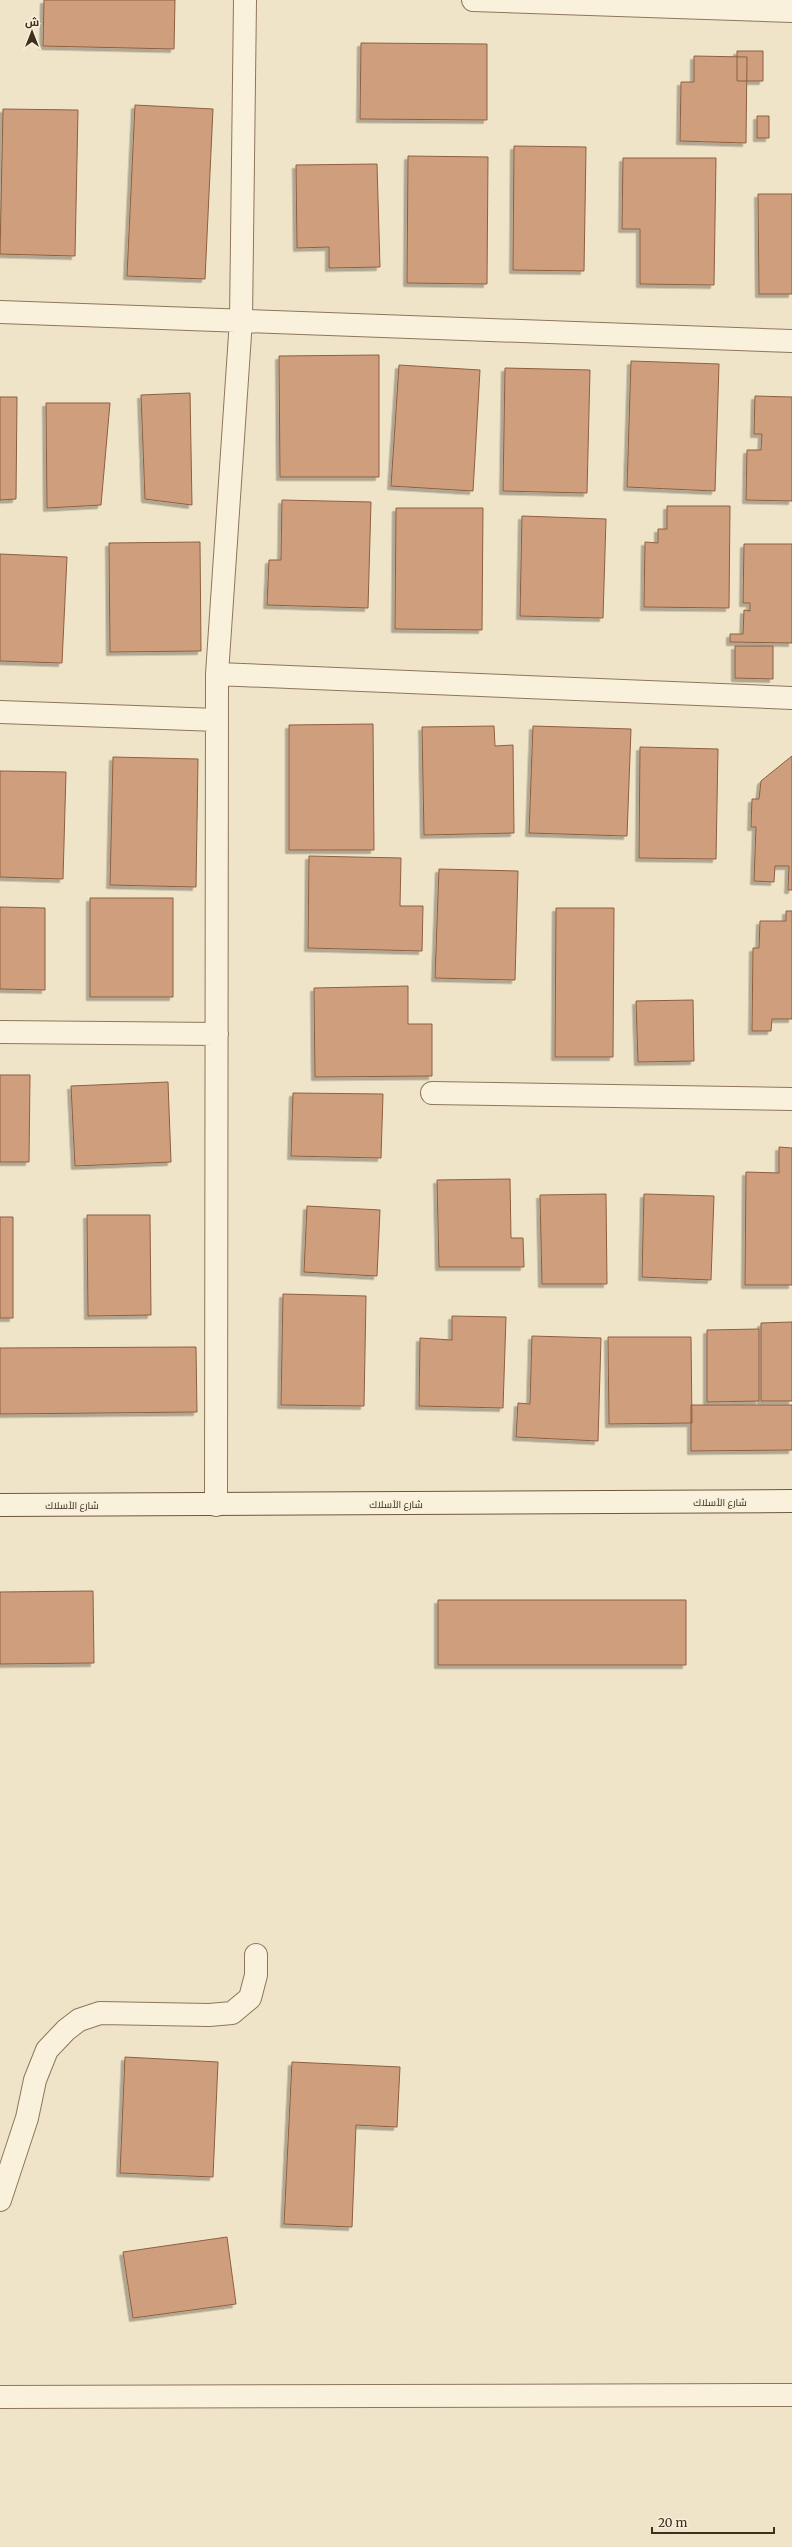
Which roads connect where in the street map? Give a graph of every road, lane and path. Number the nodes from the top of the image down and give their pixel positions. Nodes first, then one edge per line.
1 (245, 0) edge
2 (472, 0) edge
3 (792, 11) edge
4 (0, 312) edge
5 (241, 320) junction
6 (792, 341) edge
7 (217, 674) junction
8 (792, 698) edge
9 (0, 712) edge
10 (217, 720) junction
11 (0, 1032) edge
12 (217, 1034) junction
13 (432, 1093) dead end
14 (792, 1099) edge
15 (792, 1502) edge
16 (0, 1505) edge
17 (216, 1505) junction
18 (256, 1955) dead end
19 (0, 2200) edge
20 (792, 2395) edge
21 (0, 2397) edge

1 - 5 street
2 - 3 street
4 - 5 street
5 - 6 street
5 - 7 street
7 - 8 street
7 - 10 street
9 - 10 street
10 - 12 street
11 - 12 street
12 - 17 street
13 - 14 street
15 - 17 street, شارع الأسلاك
16 - 17 street, شارع الأسلاك
18 - 19 street
20 - 21 street

